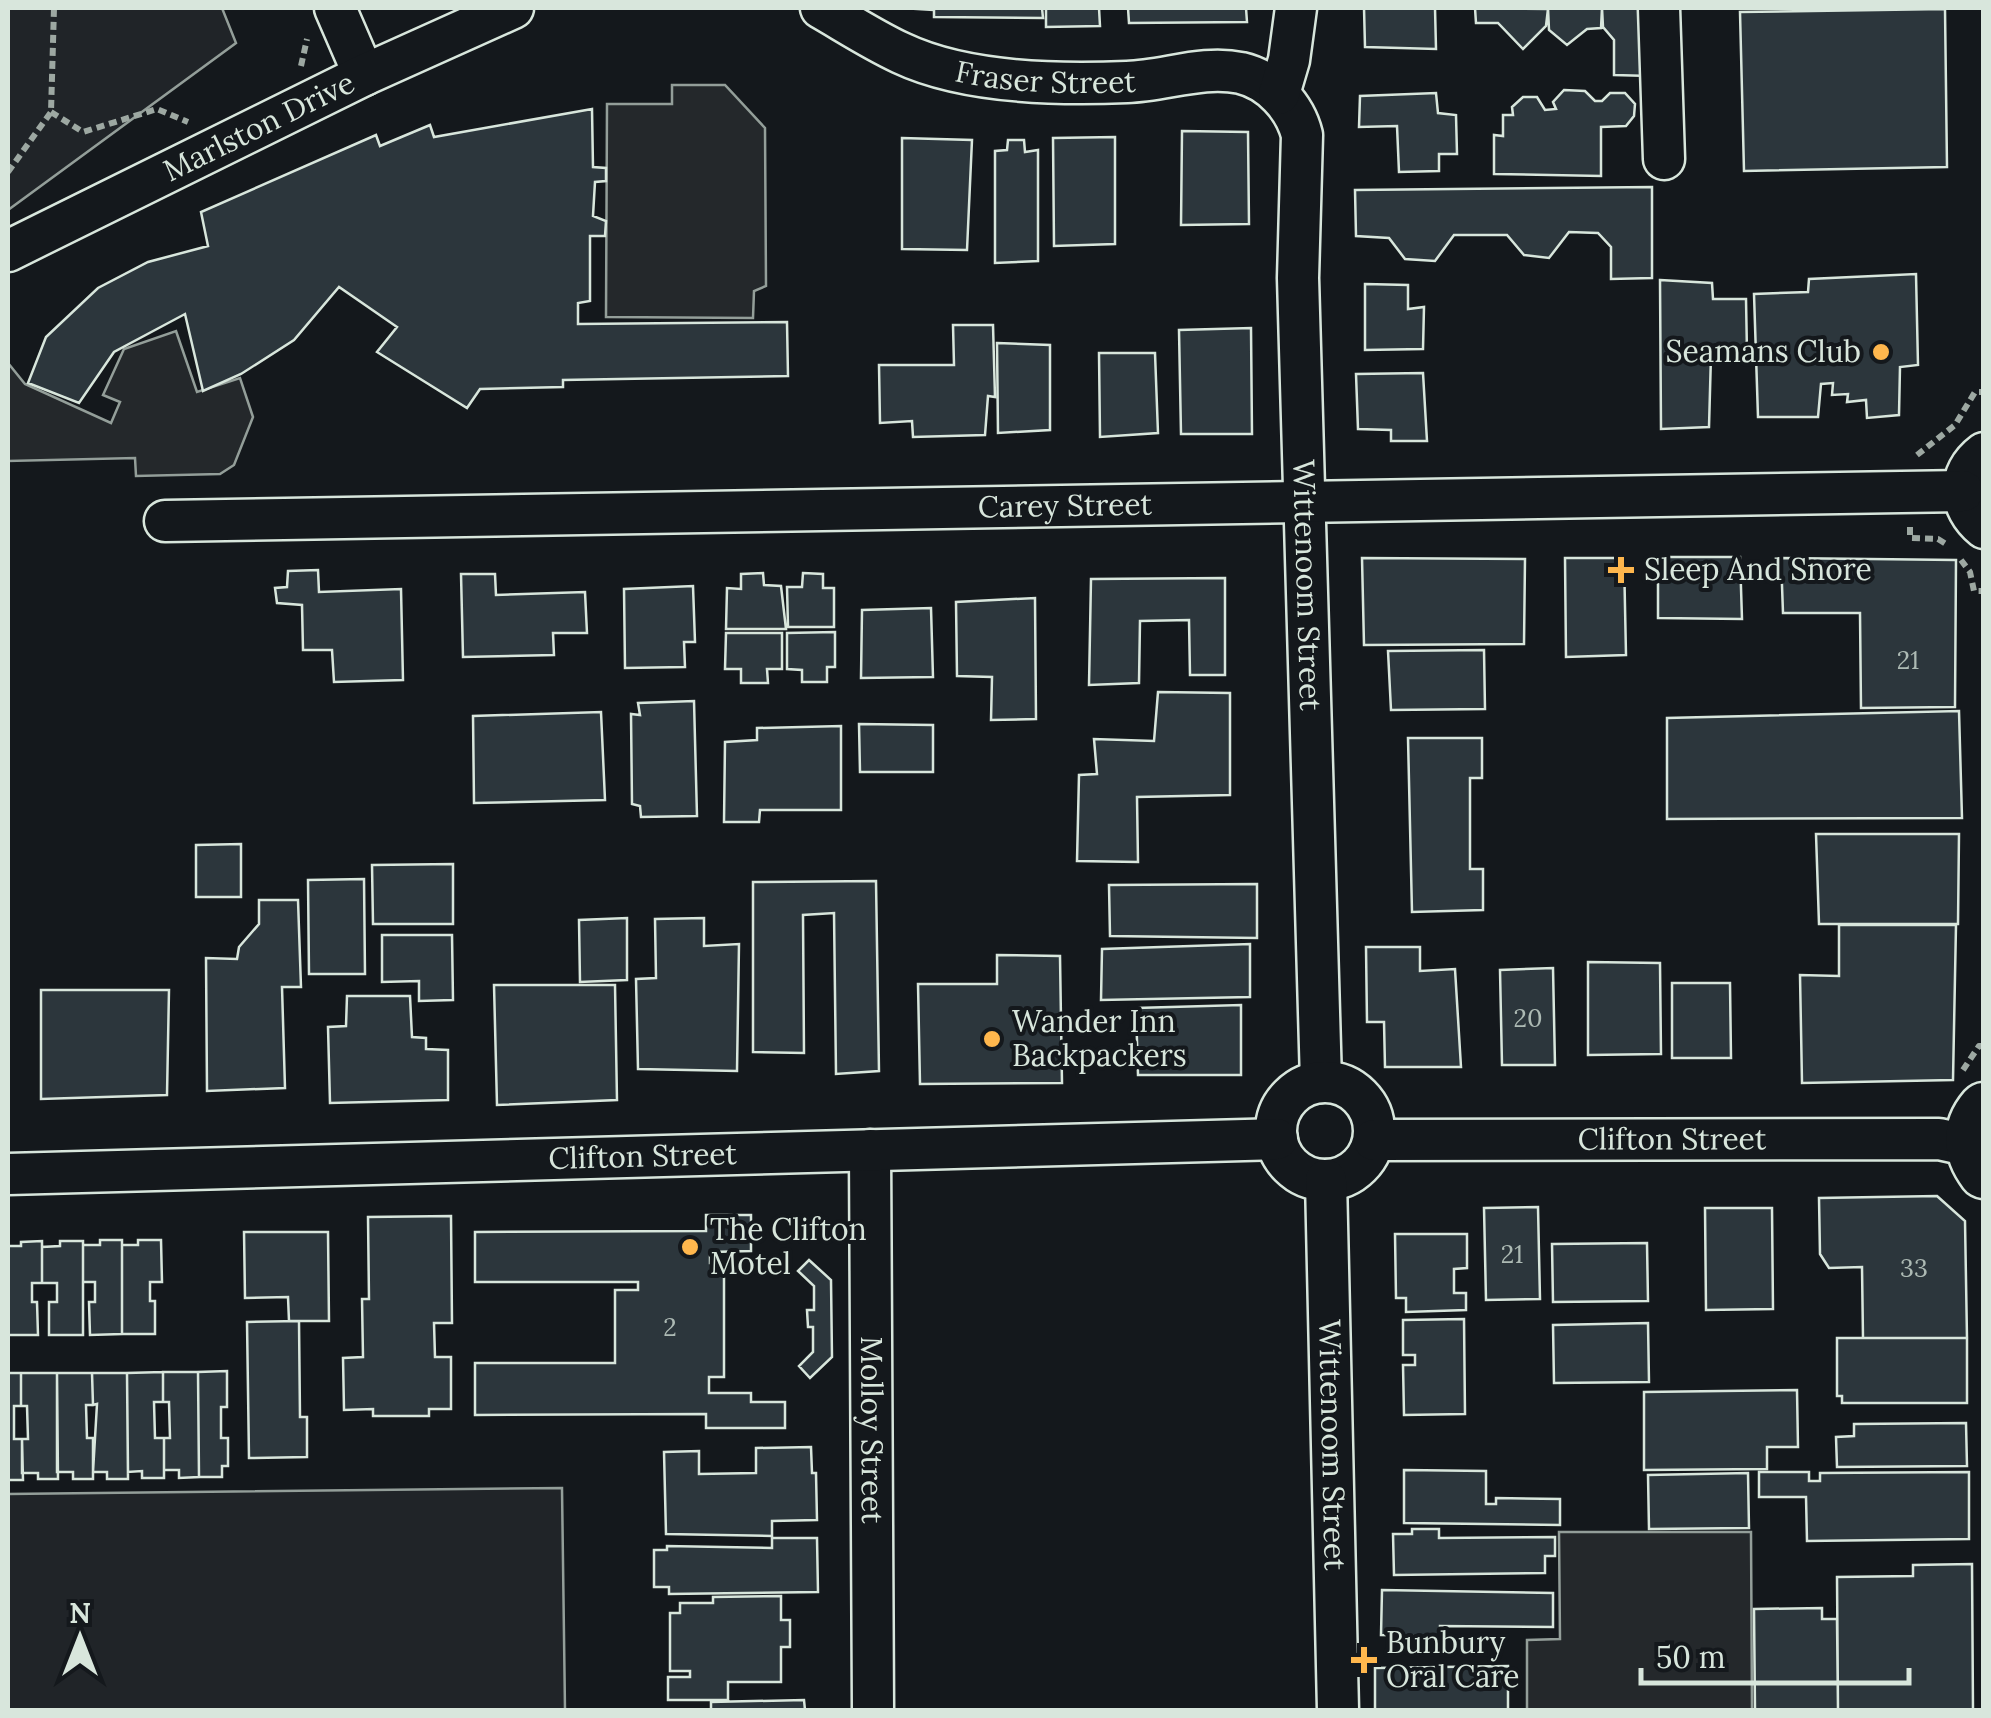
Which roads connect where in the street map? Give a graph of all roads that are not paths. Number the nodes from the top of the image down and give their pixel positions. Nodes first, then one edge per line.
1 (513, 8) edge
2 (821, 8) edge
3 (1296, 8) edge
4 (1659, 8) edge
5 (317, 15) edge
6 (364, 75) junction
7 (1279, 94) junction
8 (1664, 159) dead end
9 (8, 251) edge
10 (1984, 453) edge
11 (1963, 491) junction
12 (1304, 500) junction
13 (165, 521) dead end
14 (1984, 528) edge
15 (1321, 1082) junction
16 (1276, 1139) junction
17 (1374, 1140) junction
18 (1979, 1142) edge
19 (870, 1150) junction
20 (8, 1174) edge
21 (1326, 1180) junction
22 (874, 1710) edge
23 (1338, 1710) edge

1 - 6 street, Marlston Drive
2 - 7 street, Fraser Street
3 - 7 street
4 - 8 street
5 - 6 street
6 - 9 street, Marlston Drive
7 - 12 street, Wittenoom Street
10 - 11 street
11 - 12 street, Carey Street
11 - 14 street
12 - 13 street, Carey Street
12 - 15 street, Wittenoom Street
15 - 16 street
15 - 17 street
16 - 19 street, Clifton Street
16 - 21 street
17 - 18 street, Clifton Street
17 - 21 street
19 - 20 street, Clifton Street
19 - 22 street, Molloy Street
21 - 23 street, Wittenoom Street

